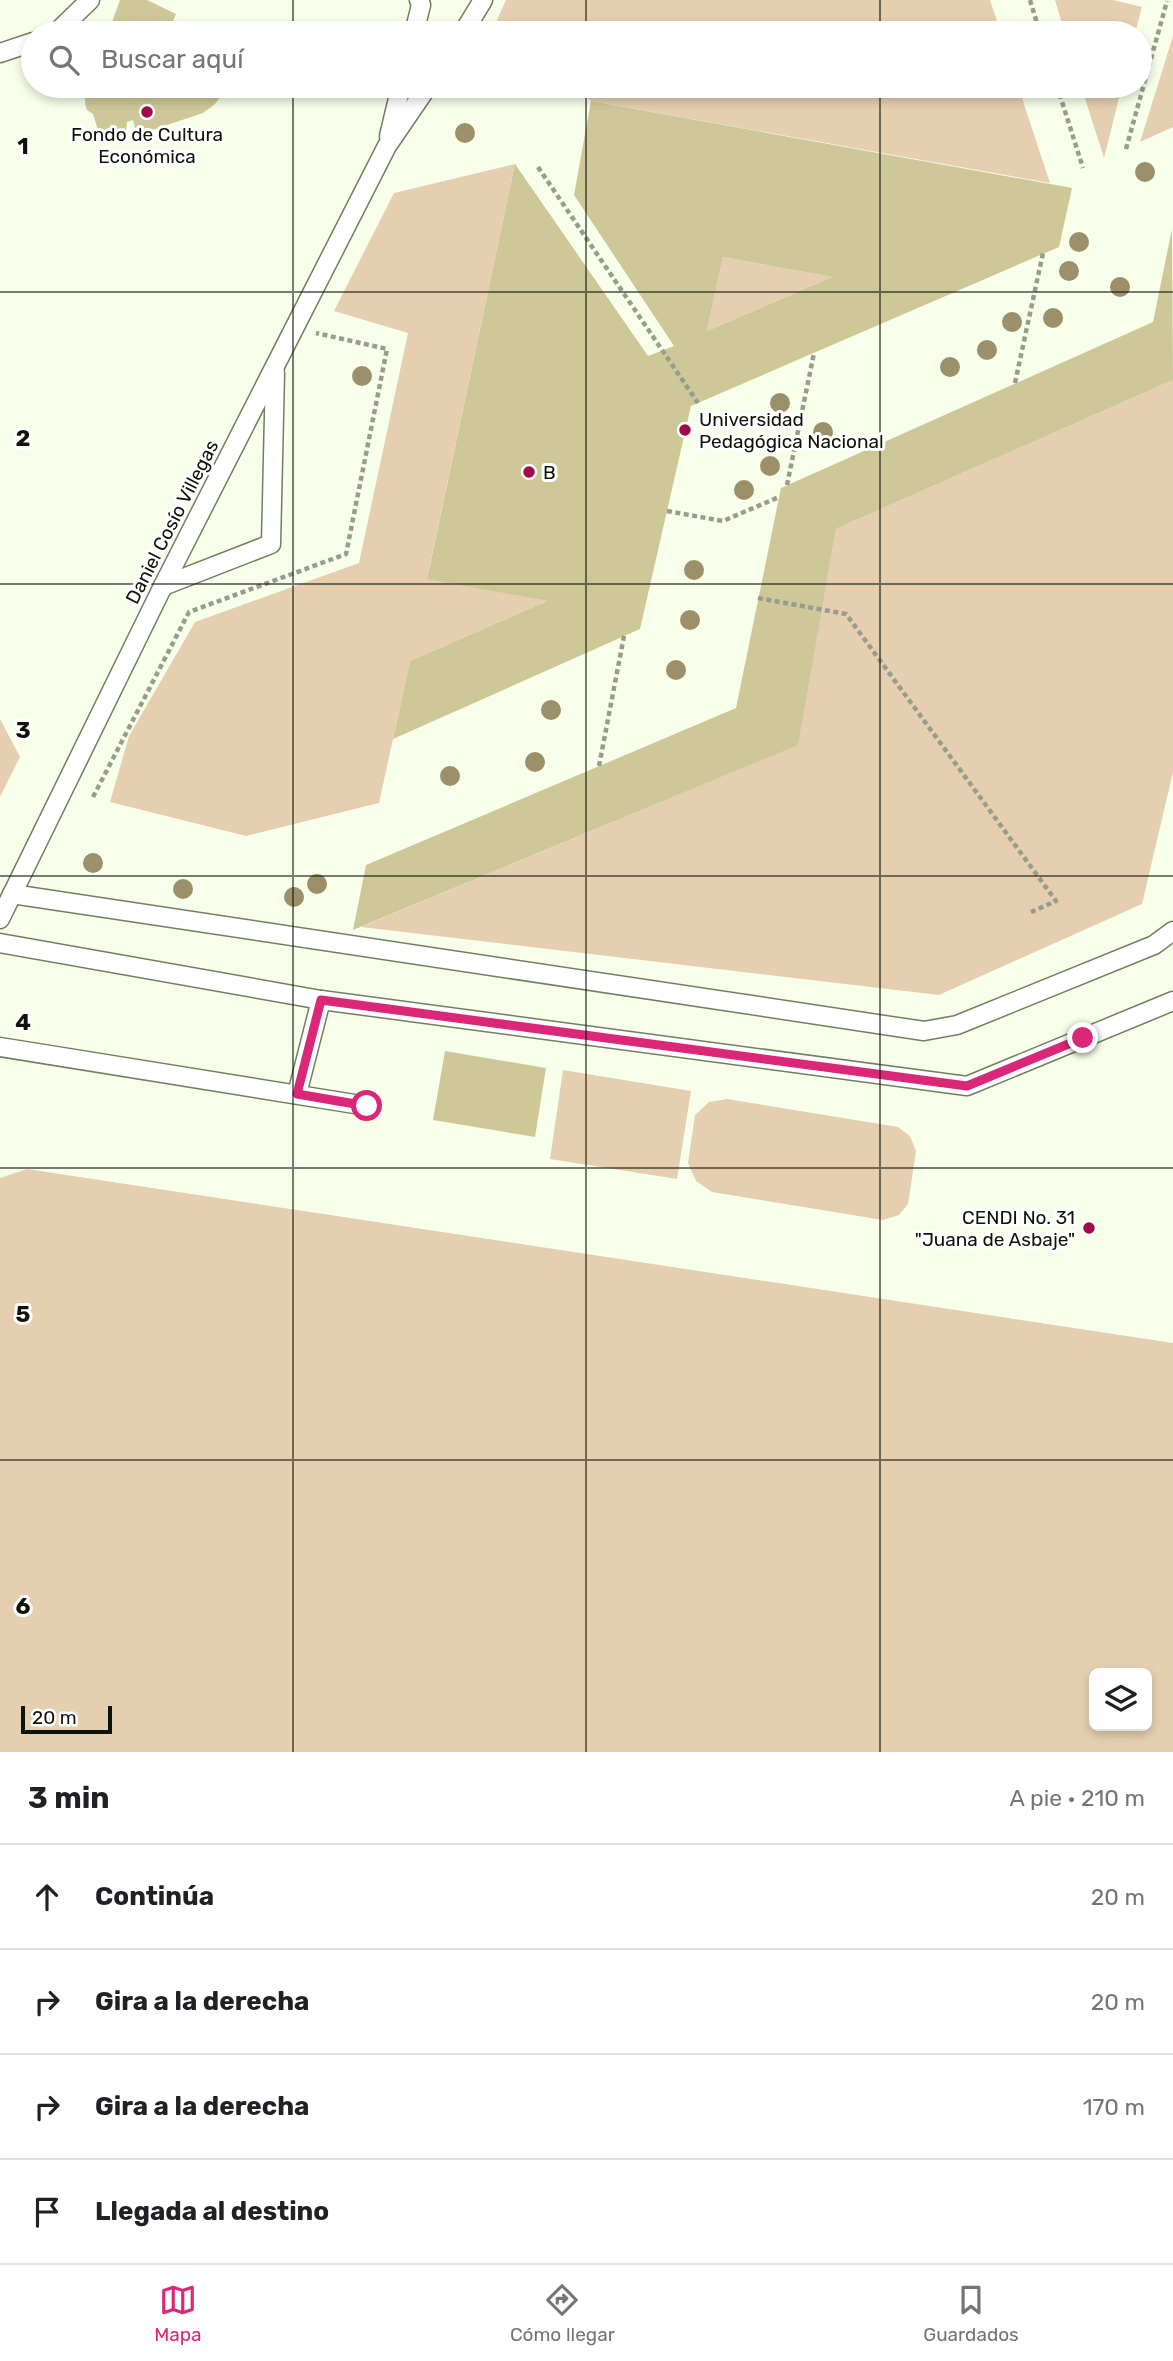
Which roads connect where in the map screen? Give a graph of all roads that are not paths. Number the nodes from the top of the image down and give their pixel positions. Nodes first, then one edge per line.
1 (90, 0) edge
2 (419, 0) edge
3 (483, 0) edge
4 (68, 21) edge
5 (417, 21) edge
6 (470, 21) edge
7 (21, 46) edge
8 (0, 53) edge
9 (398, 98) edge
10 (420, 98) edge
11 (387, 146) junction
12 (276, 367) junction
13 (163, 586) junction
14 (12, 894) junction
15 (0, 919) edge
16 (1173, 930) edge
17 (0, 943) edge
18 (321, 1000) junction
19 (1173, 1001) edge
20 (0, 1047) edge
21 (297, 1094) junction
22 (367, 1106) dead end

1 - 4 lane
2 - 5 lane
3 - 6 lane
7 - 8 lane
9 - 11 lane, Daniel Cosío Villegas
10 - 11 lane, Daniel Cosío Villegas
11 - 12 lane, Daniel Cosío Villegas
12 - 13 lane, Daniel Cosío Villegas
12 - 13 lane
13 - 14 lane, Daniel Cosío Villegas
14 - 15 lane, Daniel Cosío Villegas
14 - 16 lane
17 - 18 lane
18 - 19 lane
18 - 21 lane
20 - 21 lane
21 - 22 lane

